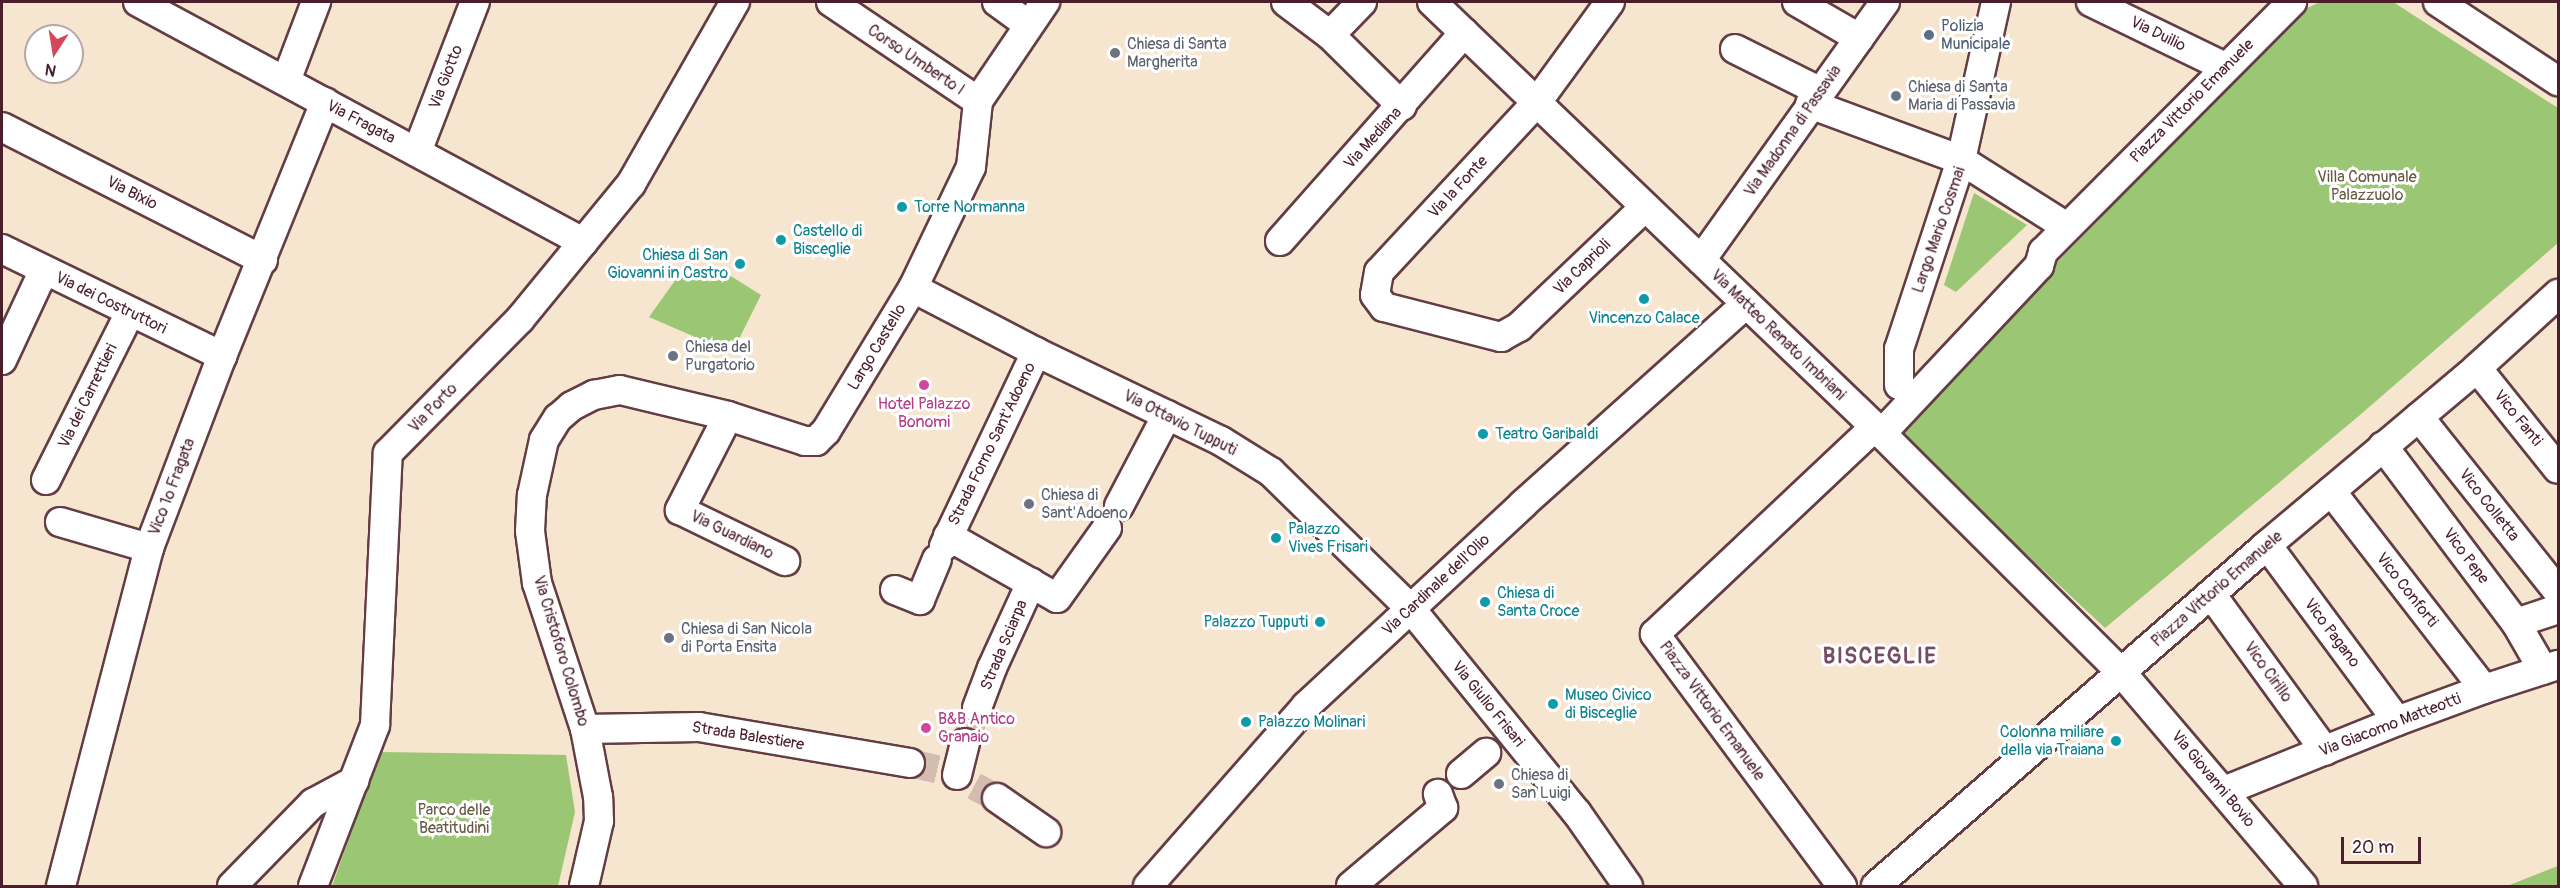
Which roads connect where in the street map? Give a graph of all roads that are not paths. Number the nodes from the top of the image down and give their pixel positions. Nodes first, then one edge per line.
1 (138, 2) edge
2 (316, 2) edge
3 (475, 2) edge
4 (735, 2) edge
5 (831, 2) edge
6 (998, 2) edge
7 (1045, 2) edge
8 (1286, 2) edge
9 (1362, 2) edge
10 (1610, 2) edge
11 (1797, 2) edge
12 (1885, 2) edge
13 (1996, 2) edge
14 (2091, 2) edge
15 (2292, 2) edge
16 (1436, 3) edge
17 (2455, 6) edge
18 (1029, 25) junction
19 (1464, 33) junction
20 (1330, 35) junction
21 (1859, 38) junction
22 (1735, 49) dead end
23 (2225, 67) junction
24 (286, 81) junction
25 (2559, 81) edge
26 (1815, 98) junction
27 (978, 101) junction
28 (325, 102) junction
29 (1536, 102) junction
30 (1402, 106) junction
31 (2, 127) edge
32 (417, 152) junction
33 (1961, 160) junction
34 (971, 167) joint
35 (1645, 207) junction
36 (2067, 227) junction
37 (1280, 241) dead end
38 (583, 242) junction
39 (2, 249) edge
40 (2043, 252) junction
41 (262, 260) junction
42 (1701, 260) junction
43 (44, 270) junction
44 (913, 288) junction
45 (2559, 294) edge
46 (1746, 304) junction
47 (130, 312) junction
48 (1519, 327) joint
49 (1036, 352) junction
50 (222, 356) junction
51 (2, 360) edge
52 (2477, 368) junction
53 (1899, 385) junction
54 (1167, 415) junction
55 (728, 416) junction
56 (2419, 417) junction
57 (1874, 427) junction
58 (2383, 446) junction
59 (2559, 469) edge
60 (46, 480) dead end
61 (2331, 491) junction
62 (60, 522) dead end
63 (2267, 545) junction
64 (943, 547) junction
65 (149, 548) junction
66 (785, 561) dead end
67 (1031, 583) junction
68 (895, 590) dead end
69 (2559, 592) edge
70 (2211, 594) junction
71 (1411, 609) junction
72 (2559, 609) edge
73 (2516, 623) junction
74 (2551, 668) edge
75 (2121, 672) junction
76 (2484, 689) junction
77 (977, 708) tunnel mouth
78 (2397, 721) junction
79 (585, 729) junction
80 (1500, 741) junction
81 (965, 743) tunnel mouth
82 (2325, 751) junction
83 (910, 764) tunnel mouth
84 (1461, 774) dead end
85 (354, 781) junction
86 (2224, 791) junction
87 (1438, 794) dead end
88 (1046, 832) dead end
89 (61, 886) edge
90 (232, 886) edge
91 (313, 886) edge
92 (584, 886) edge
93 (1148, 886) edge
94 (1351, 886) edge
95 (1628, 886) edge
96 (1842, 886) edge
97 (1876, 886) edge
98 (2303, 886) edge

1 - 24 street, Via Fragata
2 - 24 street
3 - 32 street, Via Giotto
4 - 38 street, Via Porto
5 - 27 street, Corso Umberto I
6 - 18 street
7 - 18 street
8 - 20 street
9 - 20 street
10 - 29 street, Via la Fonte
11 - 21 street
12 - 21 street, Via Madonna di Passavia
13 - 33 street
14 - 23 street, Via Duilio
15 - 23 street, Piazza Vittorio Emanuele
16 - 19 street, Via Matteo Renato Imbriani
17 - 25 street
18 - 27 street
19 - 29 street, Via Matteo Renato Imbriani
19 - 30 street, Via Mediana
20 - 30 street
21 - 26 street, Via Madonna di Passavia
22 - 26 street
23 - 36 street, Piazza Vittorio Emanuele
24 - 28 street, Via Fragata
26 - 33 street
26 - 42 street, Via Madonna di Passavia
27 - 34 street, Corso Umberto I
28 - 32 street, Via Fragata
28 - 41 street, Vico 1º Fragata
29 - 35 street, Via Matteo Renato Imbriani
29 - 48 street, Via la Fonte
30 - 37 street, Via Mediana
31 - 41 street, Via Bixio
32 - 38 street, Via Fragata
33 - 36 street, Largo Mario Cosmai
33 - 53 street, Largo Mario Cosmai
34 - 44 street, Largo Castello
35 - 42 street, Via Matteo Renato Imbriani
35 - 48 street, Via Caprioli
36 - 40 street, Piazza Vittorio Emanuele
38 - 85 street, Via Porto
39 - 43 street, Via dei Costruttori
40 - 53 street, Piazza Vittorio Emanuele
40 - 57 street, Piazza Vittorio Emanuele
41 - 50 street, Vico 1º Fragata
42 - 46 street, Via Matteo Renato Imbriani
43 - 47 street, Via dei Costruttori
43 - 51 street
44 - 49 street, Via Ottavio Tupputi
44 - 55 street, Largo Castello
45 - 52 street, Piazza Vittorio Emanuele
46 - 57 street, Via Matteo Renato Imbriani
46 - 71 street, Via Cardinale dell'Olio
47 - 50 street, Via dei Costruttori
47 - 60 street, Via dei Carrettieri
49 - 54 street, Via Ottavio Tupputi
49 - 64 street, Strada Forno Sant'Adoeno
50 - 65 street, Vico 1º Fragata
52 - 56 street, Piazza Vittorio Emanuele
52 - 59 street, Vico Fanti
53 - 57 street, Piazza Vittorio Emanuele
54 - 67 street
54 - 71 street, Via Ottavio Tupputi
55 - 66 street, Via Guardiano
55 - 79 street, Via Cristoforo Colombo
56 - 58 street, Piazza Vittorio Emanuele
56 - 69 street, Vico Colletta
57 - 75 street, Via Matteo Renato Imbriani
57 - 96 street, Piazza Vittorio Emanuele
58 - 61 street, Piazza Vittorio Emanuele
58 - 73 street, Vico Pepe
61 - 63 street, Piazza Vittorio Emanuele
61 - 76 street, Vico Conforti
62 - 65 street
63 - 70 street, Piazza Vittorio Emanuele
63 - 78 street, Vico Pagano
64 - 67 street
64 - 68 street, Strada Forno Sant'Adoeno
65 - 89 street, Vico 1º Fragata
67 - 77 street, Strada Sciarpa
70 - 75 street, Piazza Vittorio Emanuele
70 - 82 street, Vico Cirillo
71 - 80 street, Via Giulio Frisari
71 - 93 street, Via Cardinale dell'Olio
72 - 73 street
73 - 74 street, Vico Pepe
74 - 76 street, Via Giacomo Matteotti
75 - 86 street, Via Giovanni Bovio
75 - 97 street, Piazza Vittorio Emanuele
76 - 78 street, Via Giacomo Matteotti
78 - 82 street, Via Giacomo Matteotti
79 - 83 street, Strada Balestiere
79 - 92 street, Via Cristoforo Colombo
80 - 84 street
80 - 95 street, Via Giulio Frisari
81 - 88 street
82 - 86 street, Via Giacomo Matteotti
85 - 90 street
85 - 91 street, Via Porto
86 - 98 street, Via Giovanni Bovio
87 - 94 street

